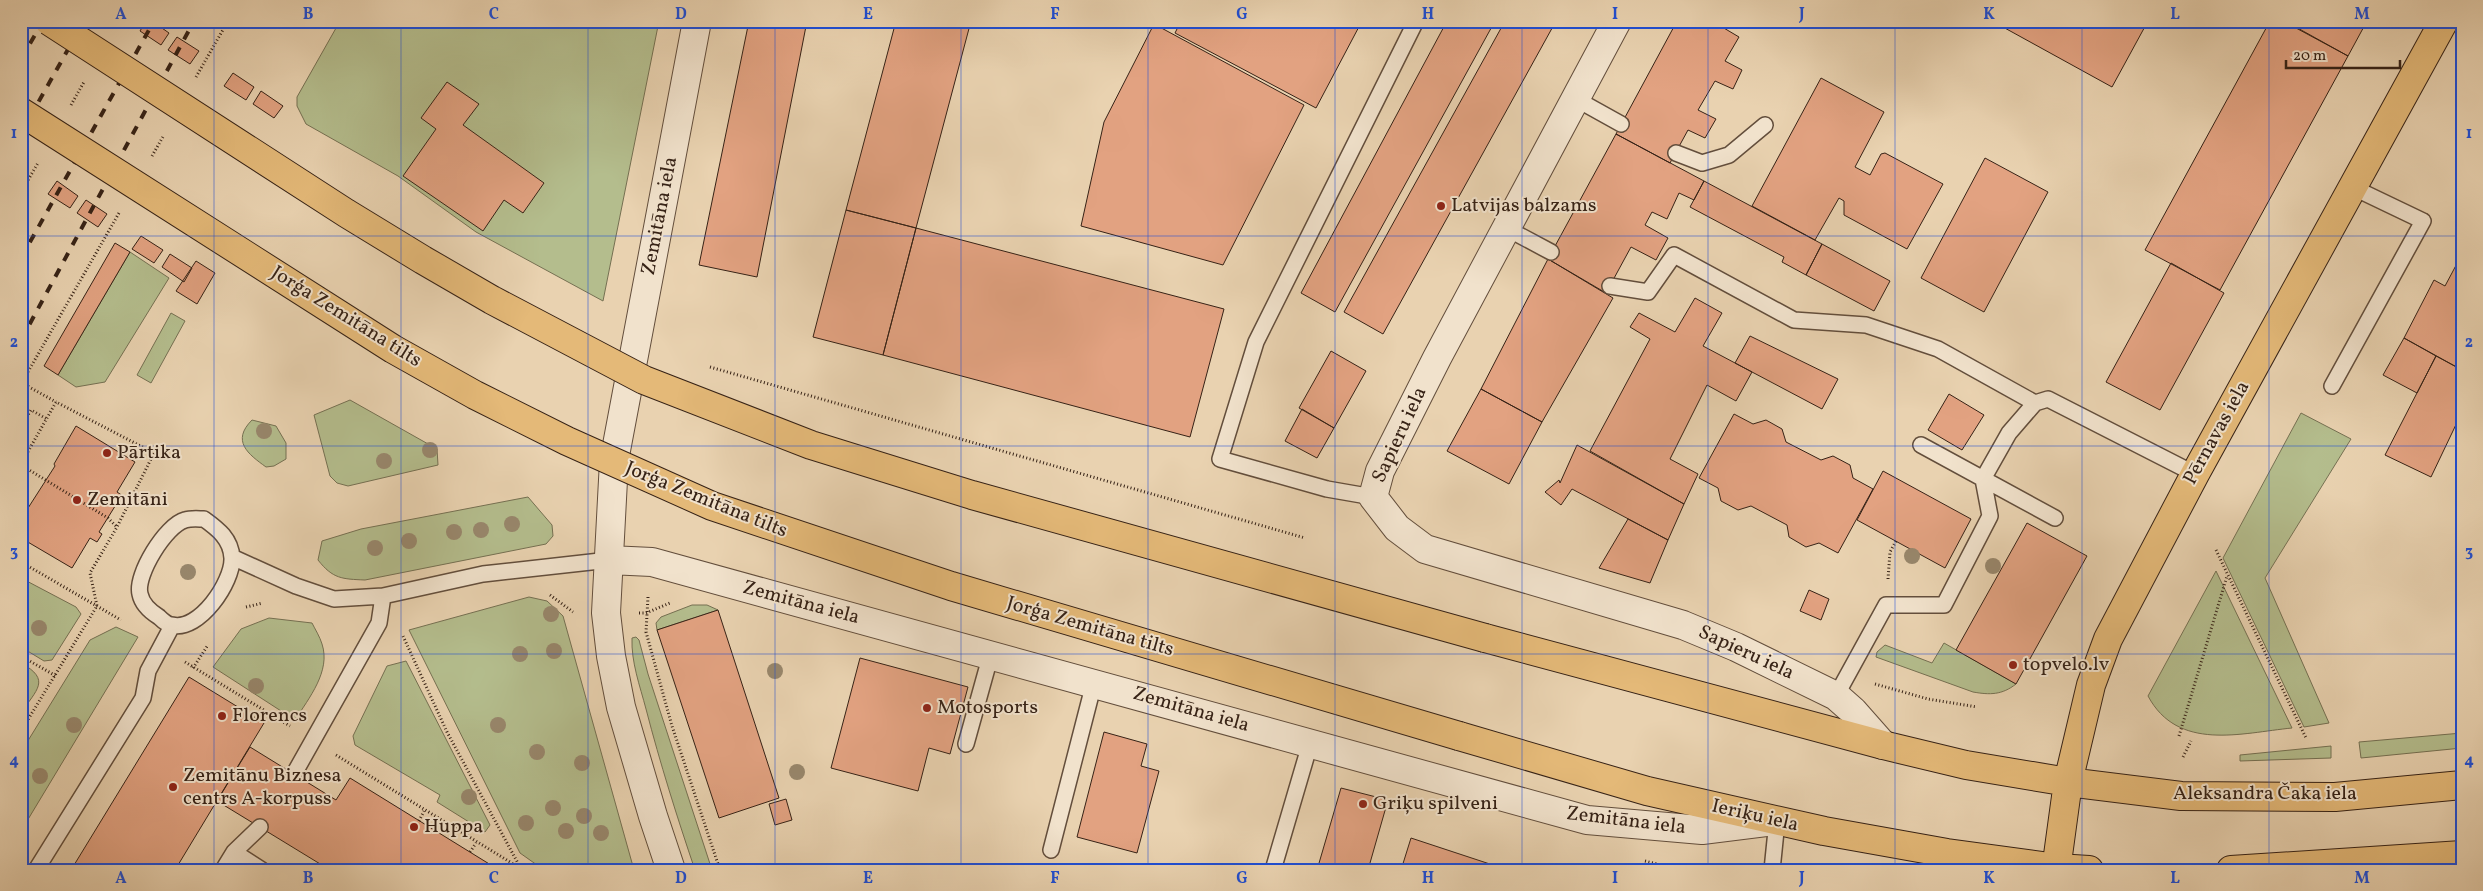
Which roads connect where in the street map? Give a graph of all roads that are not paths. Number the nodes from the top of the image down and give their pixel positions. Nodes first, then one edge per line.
1 (49, 21) edge
2 (697, 21) edge
3 (1416, 21) edge
4 (1617, 21) edge
5 (2444, 21) edge
6 (1576, 99) junction
7 (21, 112) edge
8 (1621, 124) dead end
9 (1765, 125) dead end
10 (1676, 153) dead end
11 (2352, 187) junction
12 (1506, 228) junction
13 (1551, 252) dead end
14 (1610, 286) dead end
15 (2332, 386) dead end
16 (2035, 403) junction
17 (1921, 445) dead end
18 (2195, 474) junction
19 (1983, 479) junction
20 (1373, 497) junction
21 (2054, 518) dead end
22 (232, 557) junction
23 (609, 560) junction
24 (383, 596) junction
25 (172, 626) junction
26 (990, 654) junction
27 (1094, 683) junction
28 (1836, 696) junction
29 (1458, 736) joint
30 (966, 744) dead end
31 (1310, 744) junction
32 (1883, 745) junction
33 (294, 774) dead end
34 (2068, 782) junction
35 (2462, 785) edge
36 (1777, 821) junction
37 (260, 828) dead end
38 (1050, 850) dead end
39 (234, 852) junction
40 (2454, 863) edge
41 (2056, 869) edge
42 (36, 870) edge
43 (223, 870) edge
44 (262, 870) edge
45 (671, 870) edge
46 (1272, 870) edge
47 (1772, 870) edge
48 (2090, 870) edge
49 (2231, 870) edge

1 - 32 main road, bridge
2 - 23 street, Zemitāna iela
3 - 20 lane
4 - 6 street, Sapieru iela
5 - 11 main road, Pērnavas iela
6 - 8 lane
6 - 12 street, Sapieru iela
7 - 29 main road, Jorģa Zemitāna tilts, bridge
9 - 10 lane
11 - 15 lane
11 - 18 main road, Pērnavas iela
12 - 13 lane
12 - 20 street, Sapieru iela
14 - 16 lane
16 - 18 lane
16 - 19 lane
17 - 19 lane
18 - 34 main road, Pērnavas iela
19 - 21 lane
19 - 28 lane
20 - 28 street, Sapieru iela
22 - 24 lane
22 - 25 lane
22 - 25 lane
23 - 24 lane
23 - 26 street, Zemitāna iela
23 - 45 street, Zemitāna iela
24 - 33 lane
25 - 42 lane
26 - 27 street, Zemitāna iela
26 - 30 lane
27 - 31 street, Zemitāna iela
27 - 38 lane
28 - 32 street, Sapieru iela
29 - 36 main road, Ieriķu iela
31 - 36 street, Zemitāna iela
31 - 46 lane
32 - 34 main road
34 - 35 main road, Aleksandra Čaka iela
34 - 41 main road, Pērnavas iela
36 - 41 main road, Ieriķu iela
36 - 47 lane
37 - 39 lane
39 - 43 lane
39 - 44 lane
40 - 49 main road
41 - 48 main road

